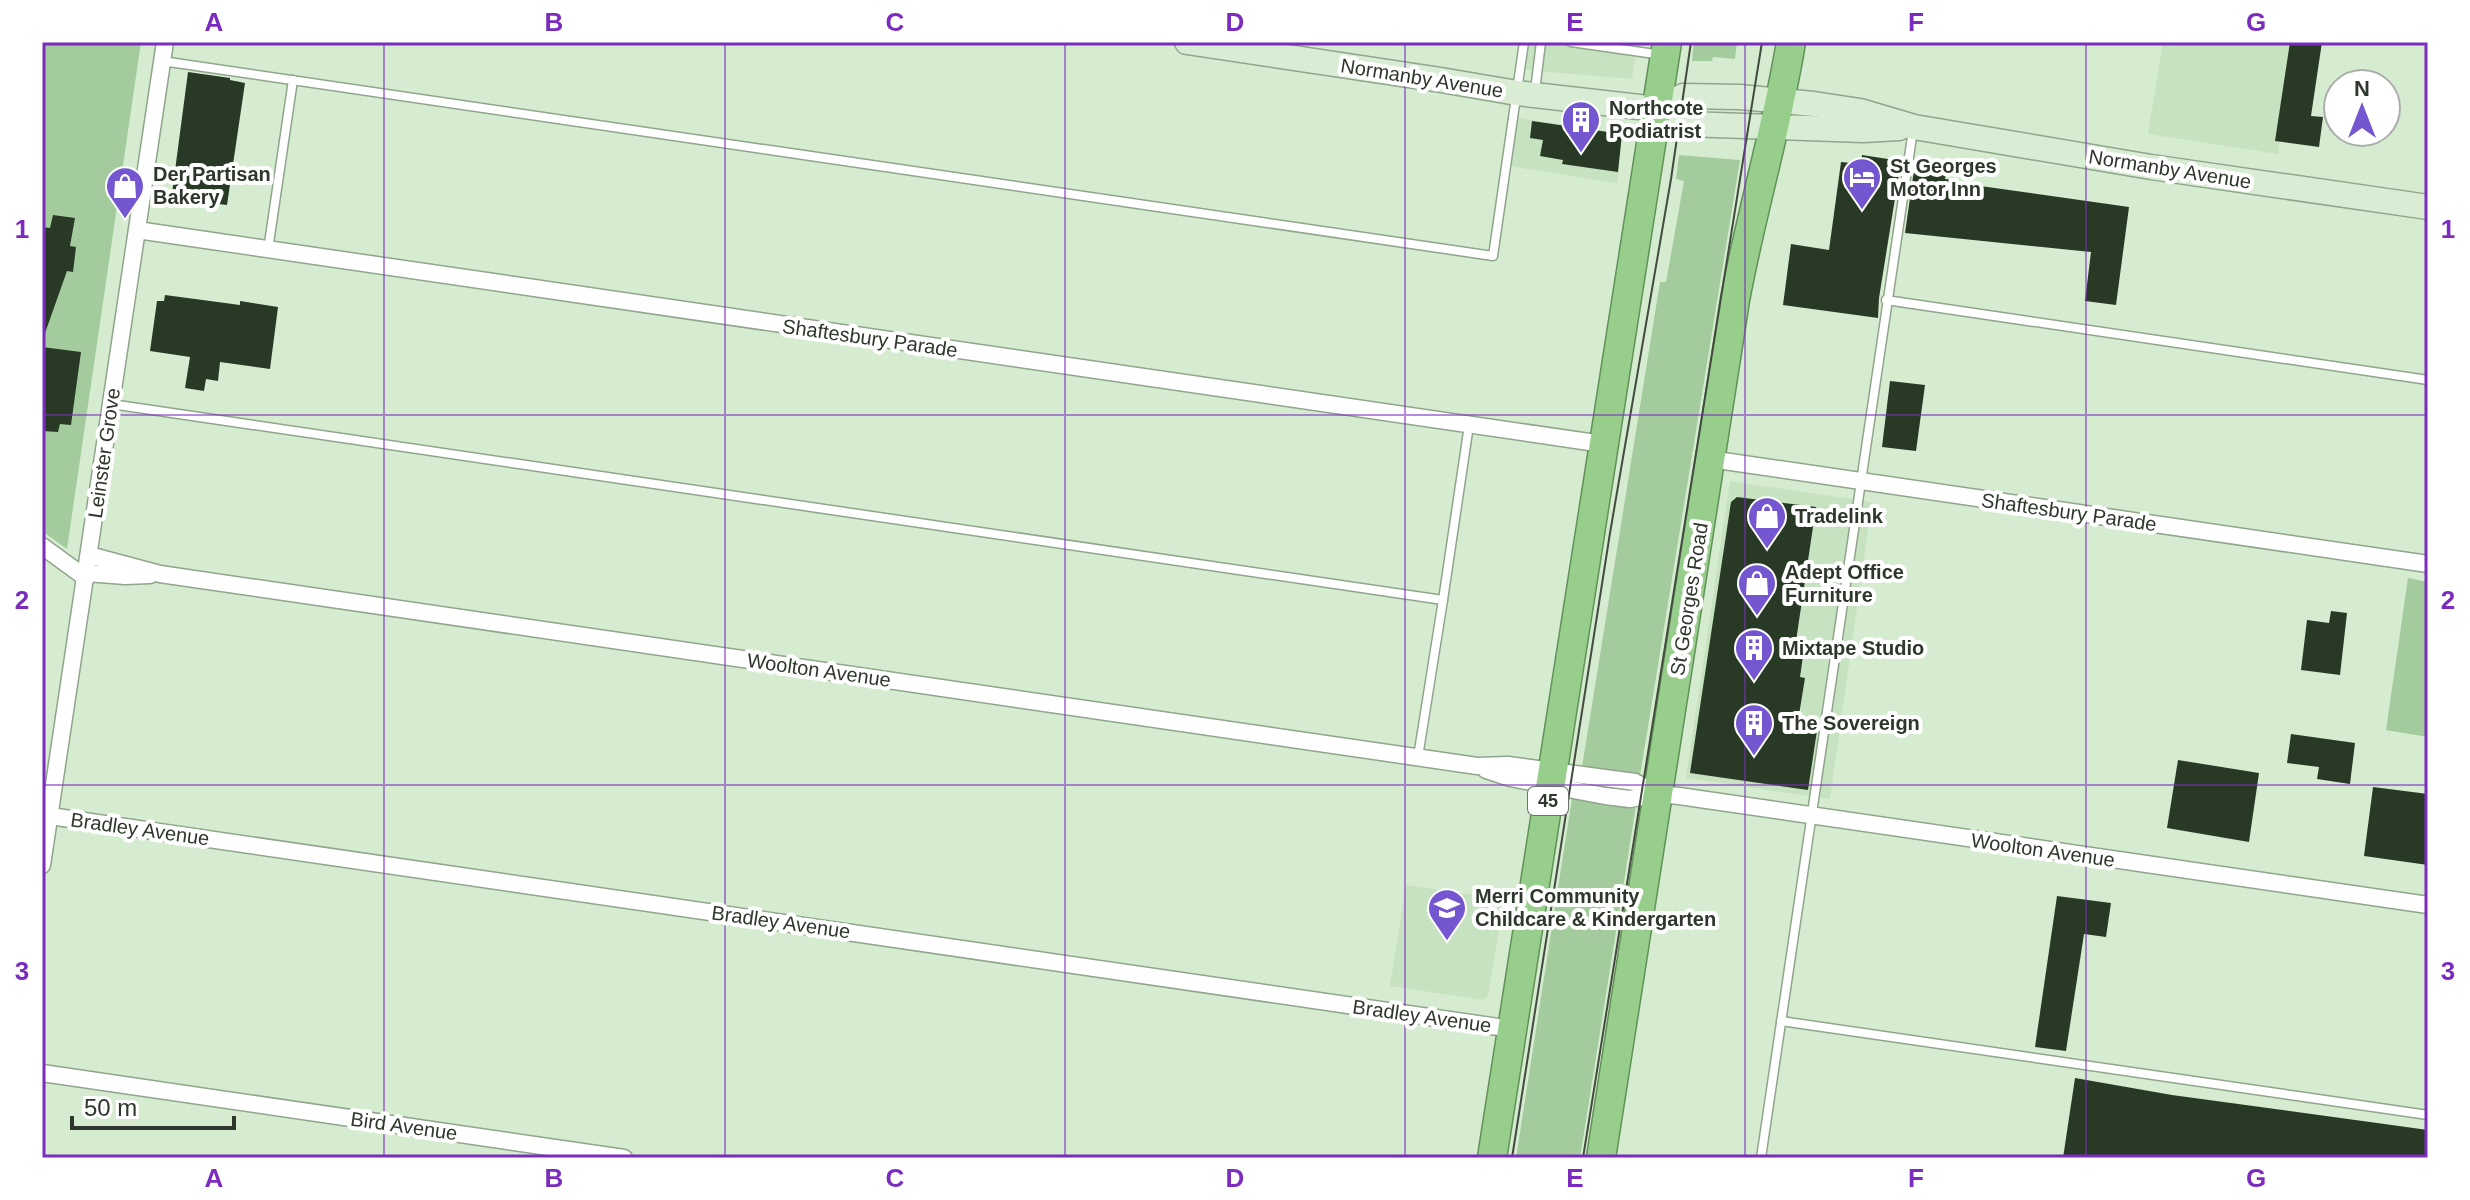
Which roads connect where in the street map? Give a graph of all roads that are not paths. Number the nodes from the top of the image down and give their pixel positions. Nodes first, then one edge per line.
1 (165, 42) edge
2 (1187, 42) edge
3 (1524, 42) edge
4 (1541, 42) edge
5 (1571, 42) edge
6 (1791, 42) edge
7 (1666, 49) edge
8 (162, 61) junction
9 (293, 80) junction
10 (1526, 94) junction
11 (1657, 109) junction
12 (1777, 114) junction
13 (1914, 127) junction
14 (2428, 207) edge
15 (137, 230) junction
16 (268, 250) junction
17 (1886, 300) junction
18 (2428, 380) edge
19 (110, 404) junction
20 (1469, 425) junction
21 (1603, 444) junction
22 (1710, 459) junction
23 (1860, 482) junction
24 (42, 546) edge
25 (89, 555) junction
26 (2428, 564) edge
27 (160, 574) junction
28 (86, 576) junction
29 (1443, 600) junction
30 (1418, 757) junction
31 (1551, 779) junction
32 (1658, 794) junction
33 (50, 816) junction
34 (1812, 816) junction
35 (42, 865) edge
36 (2428, 905) edge
37 (1781, 1021) junction
38 (1512, 1029) junction
39 (42, 1073) edge
40 (2428, 1115) edge
41 (624, 1158) edge
42 (1492, 1158) edge
43 (1601, 1158) edge
44 (1761, 1158) edge

1 - 8 street, Leinster Grove
2 - 10 main road, Normanby Avenue
3 - 10 lane
4 - 10 lane
5 - 7 lane
6 - 12 highway, St Georges Road
7 - 11 highway, 45
8 - 9 lane
8 - 15 street, Leinster Grove
9 - 10 lane
9 - 16 lane
10 - 11 main road, Normanby Avenue
11 - 12 main road, Normanby Avenue
11 - 21 highway, 45
12 - 13 main road, Normanby Avenue
12 - 22 highway, St Georges Road
13 - 14 main road, Normanby Avenue
13 - 17 lane
15 - 16 street, Shaftesbury Parade
15 - 19 street, Leinster Grove
16 - 20 street, Shaftesbury Parade
17 - 18 lane
17 - 23 lane
19 - 25 street, Leinster Grove
19 - 29 lane
20 - 21 street, Shaftesbury Parade
20 - 29 lane
21 - 31 highway, 45
22 - 23 street, Shaftesbury Parade
22 - 32 highway, St Georges Road
23 - 26 street, Shaftesbury Parade
23 - 34 lane
24 - 28 street
25 - 27 street, Woolton Avenue
25 - 28 street, Leinster Grove
27 - 28 street, Woolton Avenue
27 - 30 street, Woolton Avenue
28 - 33 street, Leinster Grove
29 - 30 lane
30 - 31 street, Woolton Avenue
31 - 32 street, Woolton Avenue
31 - 38 highway, 45
32 - 34 street, Woolton Avenue
32 - 43 highway, St Georges Road
33 - 35 street, Leinster Grove
33 - 38 street, Bradley Avenue
34 - 36 street, Woolton Avenue
34 - 37 lane
37 - 40 lane
37 - 44 lane
38 - 42 highway, 45
39 - 41 street, Bird Avenue

